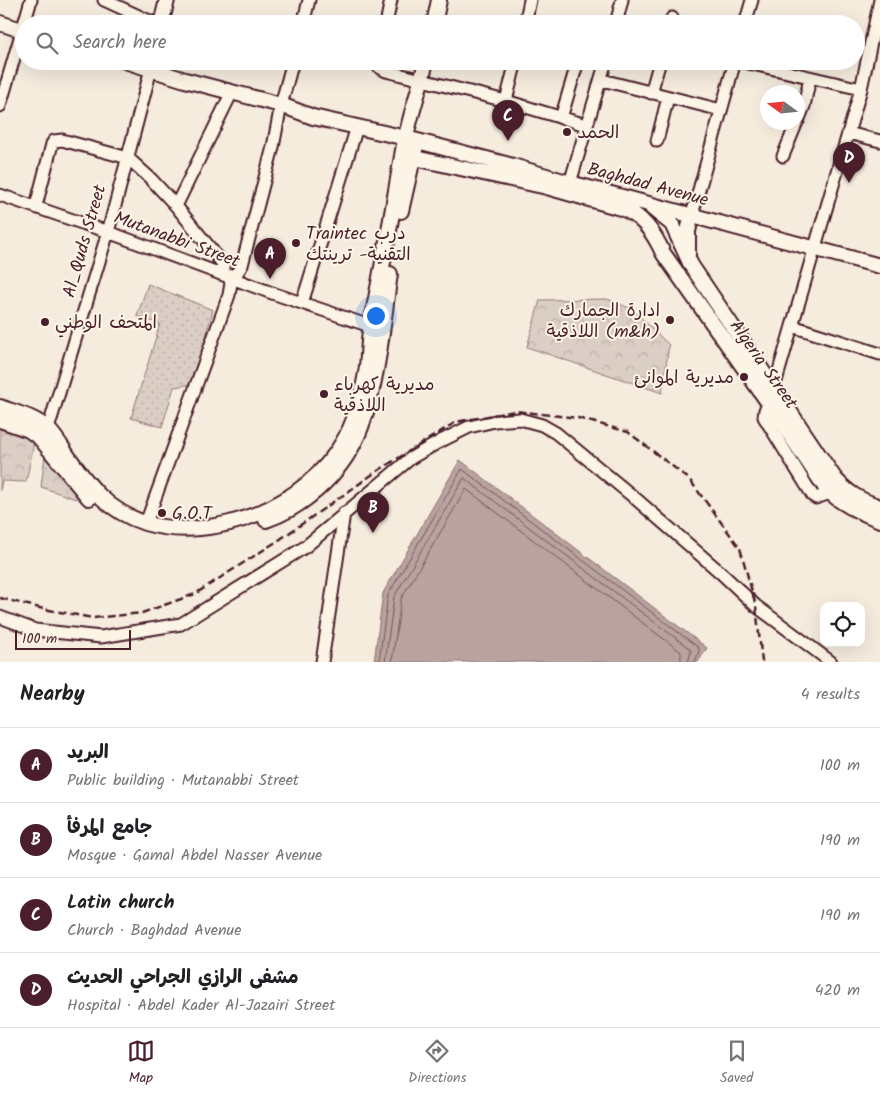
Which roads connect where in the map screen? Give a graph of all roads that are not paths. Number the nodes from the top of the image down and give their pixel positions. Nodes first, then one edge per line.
1 (31, 0) edge
2 (104, 0) edge
3 (167, 0) edge
4 (309, 0) edge
5 (391, 0) edge
6 (439, 0) edge
7 (530, 0) edge
8 (622, 0) edge
9 (752, 0) edge
10 (879, 5) edge
11 (27, 15) edge
12 (136, 15) edge
13 (163, 15) edge
14 (305, 15) edge
15 (388, 15) edge
16 (436, 15) edge
17 (527, 15) edge
18 (618, 15) edge
19 (748, 15) edge
20 (0, 23) edge
21 (15, 26) edge
22 (15, 55) edge
23 (865, 67) edge
24 (151, 70) edge
25 (167, 70) edge
26 (290, 70) edge
27 (382, 70) edge
28 (424, 70) edge
29 (514, 70) edge
30 (575, 70) edge
31 (604, 70) edge
32 (657, 70) edge
33 (732, 70) edge
34 (777, 70) edge
35 (864, 70) edge
36 (810, 78) junction
37 (422, 80) junction
38 (602, 80) junction
39 (860, 89) junction
40 (232, 92) junction
41 (651, 93) junction
42 (668, 97) junction
43 (805, 101) edge
44 (506, 102) junction
45 (0, 106) edge
46 (281, 106) junction
47 (721, 110) junction
48 (561, 118) junction
49 (586, 125) junction
50 (357, 127) junction
51 (794, 130) edge
52 (848, 133) junction
53 (412, 139) junction
54 (657, 141) dead end
55 (880, 141) edge
56 (408, 156) junction
57 (783, 156) dead end
58 (128, 158) junction
59 (570, 183) junction
60 (0, 195) edge
61 (36, 206) junction
62 (176, 206) junction
63 (635, 206) junction
64 (692, 215) junction
65 (108, 232) junction
66 (814, 248) junction
67 (690, 265) junction
68 (880, 266) edge
69 (225, 275) junction
70 (302, 303) junction
71 (370, 326) junction
72 (792, 326) junction
73 (880, 354) edge
74 (774, 388) junction
75 (769, 403) junction
76 (0, 407) edge
77 (0, 420) edge
78 (32, 425) junction
79 (48, 429) junction
80 (830, 486) junction
81 (880, 507) edge
82 (344, 513) junction
83 (880, 520) edge
84 (146, 523) junction
85 (0, 618) edge
86 (322, 662) edge
87 (831, 662) edge

1 - 11 street
2 - 12 street
3 - 13 main road
4 - 14 street
5 - 15 street
6 - 16 main road
7 - 17 street
8 - 18 street
9 - 19 street
10 - 23 street
20 - 21 main road
22 - 45 street
24 - 58 street, Al_Quds Street
25 - 40 main road, Baghdad Avenue
26 - 46 street
27 - 37 street
28 - 37 main road
29 - 44 street
30 - 48 street
31 - 38 street
32 - 41 street
33 - 47 street
34 - 36 street
35 - 39 street
36 - 39 street
36 - 43 street
37 - 44 street
37 - 53 main road
38 - 41 street
38 - 49 street
39 - 52 street
40 - 46 main road, Baghdad Avenue
40 - 62 street
41 - 42 street
42 - 47 street
42 - 54 street
44 - 48 street
46 - 50 main road, Baghdad Avenue
46 - 69 street
47 - 64 street
48 - 49 street
49 - 59 street
50 - 53 main road, Baghdad Avenue
50 - 70 street
51 - 57 street
52 - 55 street
52 - 66 street
53 - 56 main road
53 - 59 main road, Baghdad Avenue
56 - 63 main road, Baghdad Avenue
56 - 71 main road
56 - 78 main road
58 - 61 street
58 - 62 street
58 - 65 street, Al_Quds Street
59 - 63 main road, Baghdad Avenue
60 - 61 street, Mutanabbi Street
61 - 65 street, Mutanabbi Street
62 - 69 street
63 - 64 main road, Baghdad Avenue
63 - 67 main road, Algeria Street
63 - 75 main road, Algeria Street
64 - 66 main road, Baghdad Avenue
64 - 67 main road
65 - 69 street, Mutanabbi Street
65 - 79 street, Al_Quds Street
66 - 68 main road, Baghdad Avenue
66 - 72 street
67 - 74 main road, Algeria Street
69 - 70 street, Mutanabbi Street
69 - 84 street
70 - 71 street, Mutanabbi Street
71 - 84 main road
72 - 73 street
72 - 74 street
74 - 75 main road
74 - 80 main road, Algeria Street
75 - 80 main road, Algeria Street
76 - 78 main road
77 - 78 main road
78 - 79 main road
79 - 84 main road
80 - 81 main road, Algeria Street
80 - 83 main road, Algeria Street
82 - 85 street
82 - 86 street
82 - 87 street

